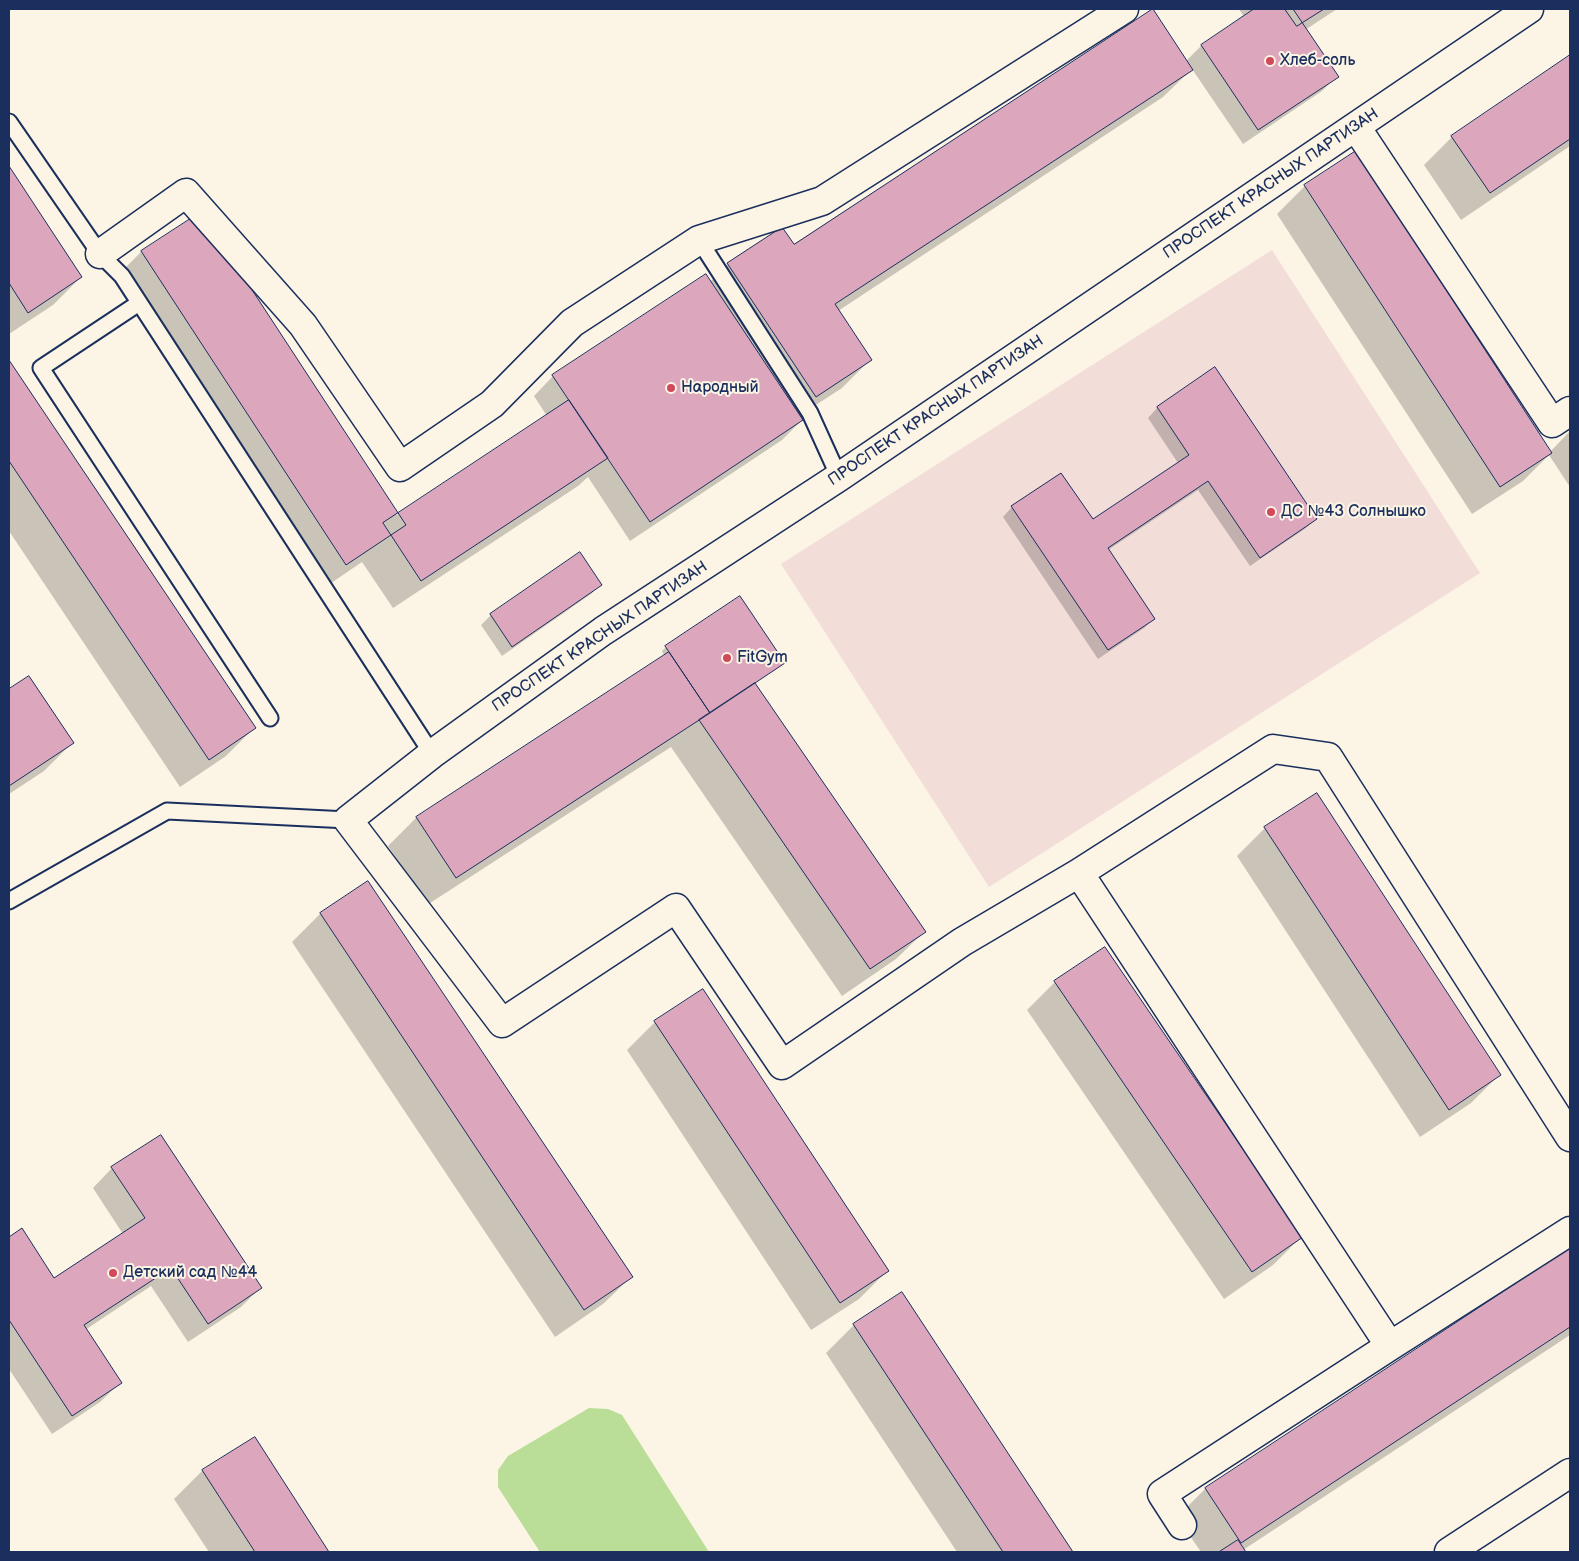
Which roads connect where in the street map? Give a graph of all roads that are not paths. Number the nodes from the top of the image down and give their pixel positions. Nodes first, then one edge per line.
1 (1124, 9) edge
2 (1528, 9) edge
3 (9, 122) edge
4 (1356, 127) junction
5 (699, 240) junction
6 (100, 254) junction
7 (139, 303) junction
8 (1570, 411) edge
9 (839, 477) junction
10 (270, 718) dead end
11 (432, 754) junction
12 (348, 820) junction
13 (1079, 873) junction
14 (9, 901) edge
15 (1570, 1137) edge
16 (1570, 1231) edge
17 (1390, 1346) junction
18 (1570, 1473) edge
19 (1182, 1525) dead end
20 (1449, 1552) edge

1 - 5 street
2 - 4 street, ПРОСПЕКТ КРАСНЫХ ПАРТИЗАН
3 - 6 lane
4 - 8 street
4 - 9 street, ПРОСПЕКТ КРАСНЫХ ПАРТИЗАН
5 - 6 street
5 - 9 lane
6 - 7 lane
7 - 10 lane
7 - 11 lane
9 - 11 street, ПРОСПЕКТ КРАСНЫХ ПАРТИЗАН
11 - 12 street, ПРОСПЕКТ КРАСНЫХ ПАРТИЗАН
12 - 13 street
12 - 14 lane
13 - 15 street
13 - 17 street
16 - 17 street
17 - 19 street
18 - 20 street

